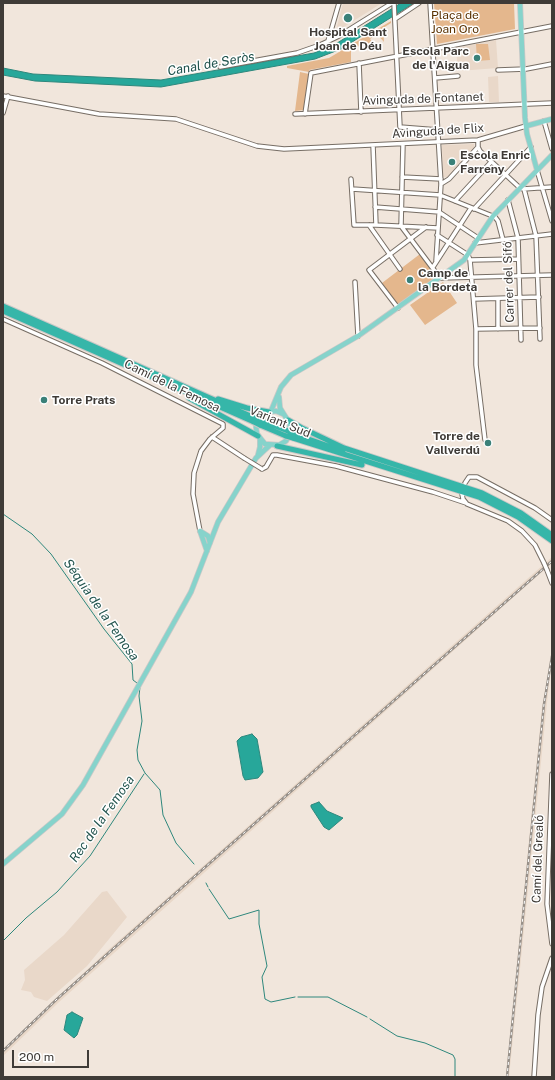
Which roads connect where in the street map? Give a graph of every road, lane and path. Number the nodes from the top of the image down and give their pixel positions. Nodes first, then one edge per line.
1 (339, 3) edge
2 (418, 3) edge
3 (430, 3) edge
4 (520, 3) edge
5 (393, 4) edge
6 (395, 19) junction
7 (552, 26) edge
8 (332, 31) junction
9 (521, 32) junction
10 (340, 35) junction
11 (328, 42) junction
12 (433, 49) junction
13 (396, 57) junction
14 (359, 63) junction
15 (552, 64) edge
16 (220, 67) dead end
17 (523, 69) junction
18 (498, 70) dead end
19 (458, 76) dead end
20 (435, 78) junction
21 (3, 96) edge
22 (8, 96) junction
23 (552, 103) edge
24 (525, 105) junction
25 (437, 108) junction
26 (399, 110) junction
27 (361, 112) junction
28 (3, 113) edge
29 (295, 114) dead end
30 (305, 114) junction
31 (552, 119) edge
32 (544, 121) junction
33 (526, 126) junction
34 (438, 130) junction
35 (478, 140) junction
36 (439, 142) junction
37 (403, 144) junction
38 (373, 145) junction
39 (478, 147) junction
40 (531, 147) junction
41 (552, 149) edge
42 (552, 155) edge
43 (491, 162) junction
44 (537, 170) junction
45 (505, 175) junction
46 (402, 177) junction
47 (351, 179) dead end
48 (441, 179) junction
49 (441, 184) junction
50 (552, 187) edge
51 (522, 188) junction
52 (543, 188) junction
53 (352, 189) junction
54 (374, 190) junction
55 (402, 192) junction
56 (440, 195) junction
57 (508, 200) junction
58 (455, 201) junction
59 (375, 207) junction
60 (473, 208) junction
61 (402, 210) junction
62 (439, 212) junction
63 (493, 216) junction
64 (552, 221) edge
65 (376, 224) junction
66 (369, 225) junction
67 (401, 226) junction
68 (459, 226) junction
69 (426, 227) junction
70 (438, 228) junction
71 (552, 234) edge
72 (437, 235) junction
73 (536, 236) junction
74 (518, 238) junction
75 (411, 239) junction
76 (503, 240) junction
77 (477, 241) junction
78 (448, 243) junction
79 (390, 254) junction
80 (469, 258) junction
81 (518, 259) junction
82 (436, 261) junction
83 (433, 267) junction
84 (400, 270) dead end
85 (448, 272) junction
86 (538, 275) junction
87 (552, 275) edge
88 (519, 276) junction
89 (451, 277) junction
90 (472, 277) junction
91 (440, 278) junction
92 (355, 282) dead end
93 (539, 297) junction
94 (498, 298) junction
95 (520, 298) junction
96 (474, 299) junction
97 (3, 306) edge
98 (398, 308) junction
99 (3, 311) edge
100 (3, 319) edge
101 (521, 328) junction
102 (540, 328) junction
103 (476, 329) junction
104 (498, 329) junction
105 (356, 337) junction
106 (540, 339) dead end
107 (521, 340) dead end
108 (119, 363) junction
109 (142, 368) junction
110 (293, 374) junction
111 (282, 384) junction
112 (279, 400) junction
113 (270, 411) junction
114 (283, 414) junction
115 (254, 420) junction
116 (288, 420) junction
117 (293, 436) junction
118 (212, 437) junction
119 (259, 438) junction
120 (485, 440) dead end
121 (270, 445) junction
122 (276, 446) junction
123 (256, 458) junction
124 (400, 467) junction
125 (465, 483) dead end
126 (448, 486) junction
127 (462, 494) dead end
128 (466, 503) junction
129 (552, 520) edge
130 (216, 527) junction
131 (200, 531) junction
132 (206, 535) junction
133 (552, 535) edge
134 (204, 540) junction
135 (210, 540) junction
136 (552, 541) edge
137 (207, 551) junction
138 (552, 583) edge
139 (552, 774) edge
140 (3, 864) edge
141 (552, 944) edge
142 (552, 958) edge
143 (534, 1077) edge

1 - 8 street
2 - 6 street
3 - 12 street
4 - 9 main road
5 - 6 street
5 - 10 street
6 - 13 street
7 - 9 street
8 - 10 street
8 - 11 street
9 - 12 street
9 - 17 main road
10 - 11 street
11 - 16 street
12 - 13 street
12 - 20 street
13 - 14 street
13 - 26 street
14 - 27 street
14 - 30 street
15 - 17 street
17 - 18 street
17 - 24 main road
19 - 20 street
20 - 25 street
21 - 22 street, Avinguda de Flix
22 - 28 street
22 - 38 street, Avinguda de Flix
23 - 24 street, Avinguda de Fontanet
24 - 25 street, Avinguda de Fontanet
24 - 33 main road
25 - 26 street, Avinguda de Fontanet
25 - 34 street
26 - 27 street, Avinguda de Fontanet
26 - 34 street
27 - 30 street, Avinguda de Fontanet
29 - 30 street, Avinguda de Fontanet
31 - 32 main road, Avinguda de Flix
32 - 33 main road, Avinguda de Flix
32 - 41 street
33 - 35 street, Avinguda de Flix
33 - 40 main road
34 - 36 street
35 - 36 street, Avinguda de Flix
35 - 39 street
36 - 37 street, Avinguda de Flix
36 - 48 street
37 - 38 street, Avinguda de Flix
37 - 46 street
38 - 54 street
39 - 43 street
39 - 49 street
40 - 44 main road
40 - 45 street
42 - 44 main road
43 - 45 street
43 - 58 street
44 - 51 main road
44 - 52 street
45 - 51 street
45 - 60 street
46 - 48 street
46 - 55 street
47 - 53 street
48 - 49 street
49 - 56 street
50 - 52 street
51 - 52 street
51 - 57 main road
51 - 73 street
52 - 64 street
53 - 54 street
53 - 66 street
54 - 55 street
54 - 59 street
55 - 56 street
55 - 61 street
56 - 58 street
56 - 62 street
57 - 63 main road
57 - 74 street, Carrer del Sifó
58 - 60 street
59 - 61 street
59 - 65 street
60 - 63 street
60 - 68 street
61 - 62 street
61 - 67 street
62 - 68 street
62 - 70 street
63 - 76 street
63 - 77 main road
65 - 66 street
65 - 67 street
66 - 79 street
67 - 69 street
67 - 75 street
68 - 77 street
68 - 78 street
69 - 70 street
69 - 75 street
70 - 72 street
71 - 73 street
72 - 78 street
72 - 82 street
73 - 74 street
73 - 86 street
74 - 76 street
74 - 81 street, Carrer del Sifó
75 - 79 street
75 - 83 street
76 - 77 street
77 - 80 main road
78 - 80 street
78 - 82 street
79 - 84 street
79 - 98 street
80 - 81 street
80 - 85 main road
80 - 90 street
81 - 88 street, Carrer del Sifó
82 - 83 street
83 - 91 street
85 - 89 street
85 - 91 main road
86 - 87 street
86 - 88 street
86 - 93 street
88 - 90 street
88 - 95 street, Carrer del Sifó
89 - 90 street
89 - 91 street
90 - 96 street
91 - 98 main road
92 - 105 street
93 - 95 street
93 - 102 street
94 - 95 street
94 - 96 street
94 - 104 street
95 - 101 street, Carrer del Sifó
96 - 103 street
97 - 109 highway
98 - 105 main road
99 - 108 highway, Variant Sud
100 - 118 street, Camí de la Femosa
101 - 102 street
101 - 104 street
101 - 107 street, Carrer del Sifó
102 - 106 street
103 - 104 street
103 - 120 street
105 - 110 main road
108 - 115 highway, Variant Sud
108 - 119 highway
109 - 113 highway
109 - 115 highway, Variant Sud
110 - 111 main road
110 - 112 main road
111 - 112 main road
111 - 113 main road
112 - 114 main road
113 - 114 main road
113 - 119 main road
114 - 116 main road
115 - 117 highway, Variant Sud, bridge
116 - 122 main road
116 - 124 highway
117 - 124 highway, Variant Sud
117 - 126 highway, Variant Sud
118 - 128 street, bridge
118 - 131 street, Camí de la Femosa
119 - 121 main road
119 - 123 main road
121 - 122 main road
121 - 123 main road
122 - 126 highway
123 - 130 main road
124 - 133 highway
125 - 129 street
126 - 136 highway, Variant Sud
127 - 128 street
128 - 138 street, bridge
130 - 132 main road
130 - 135 main road
131 - 132 main road
131 - 134 main road
132 - 135 main road
134 - 135 main road
134 - 137 main road
135 - 137 main road
137 - 140 main road
139 - 141 street, Camí del Grealó
142 - 143 street

